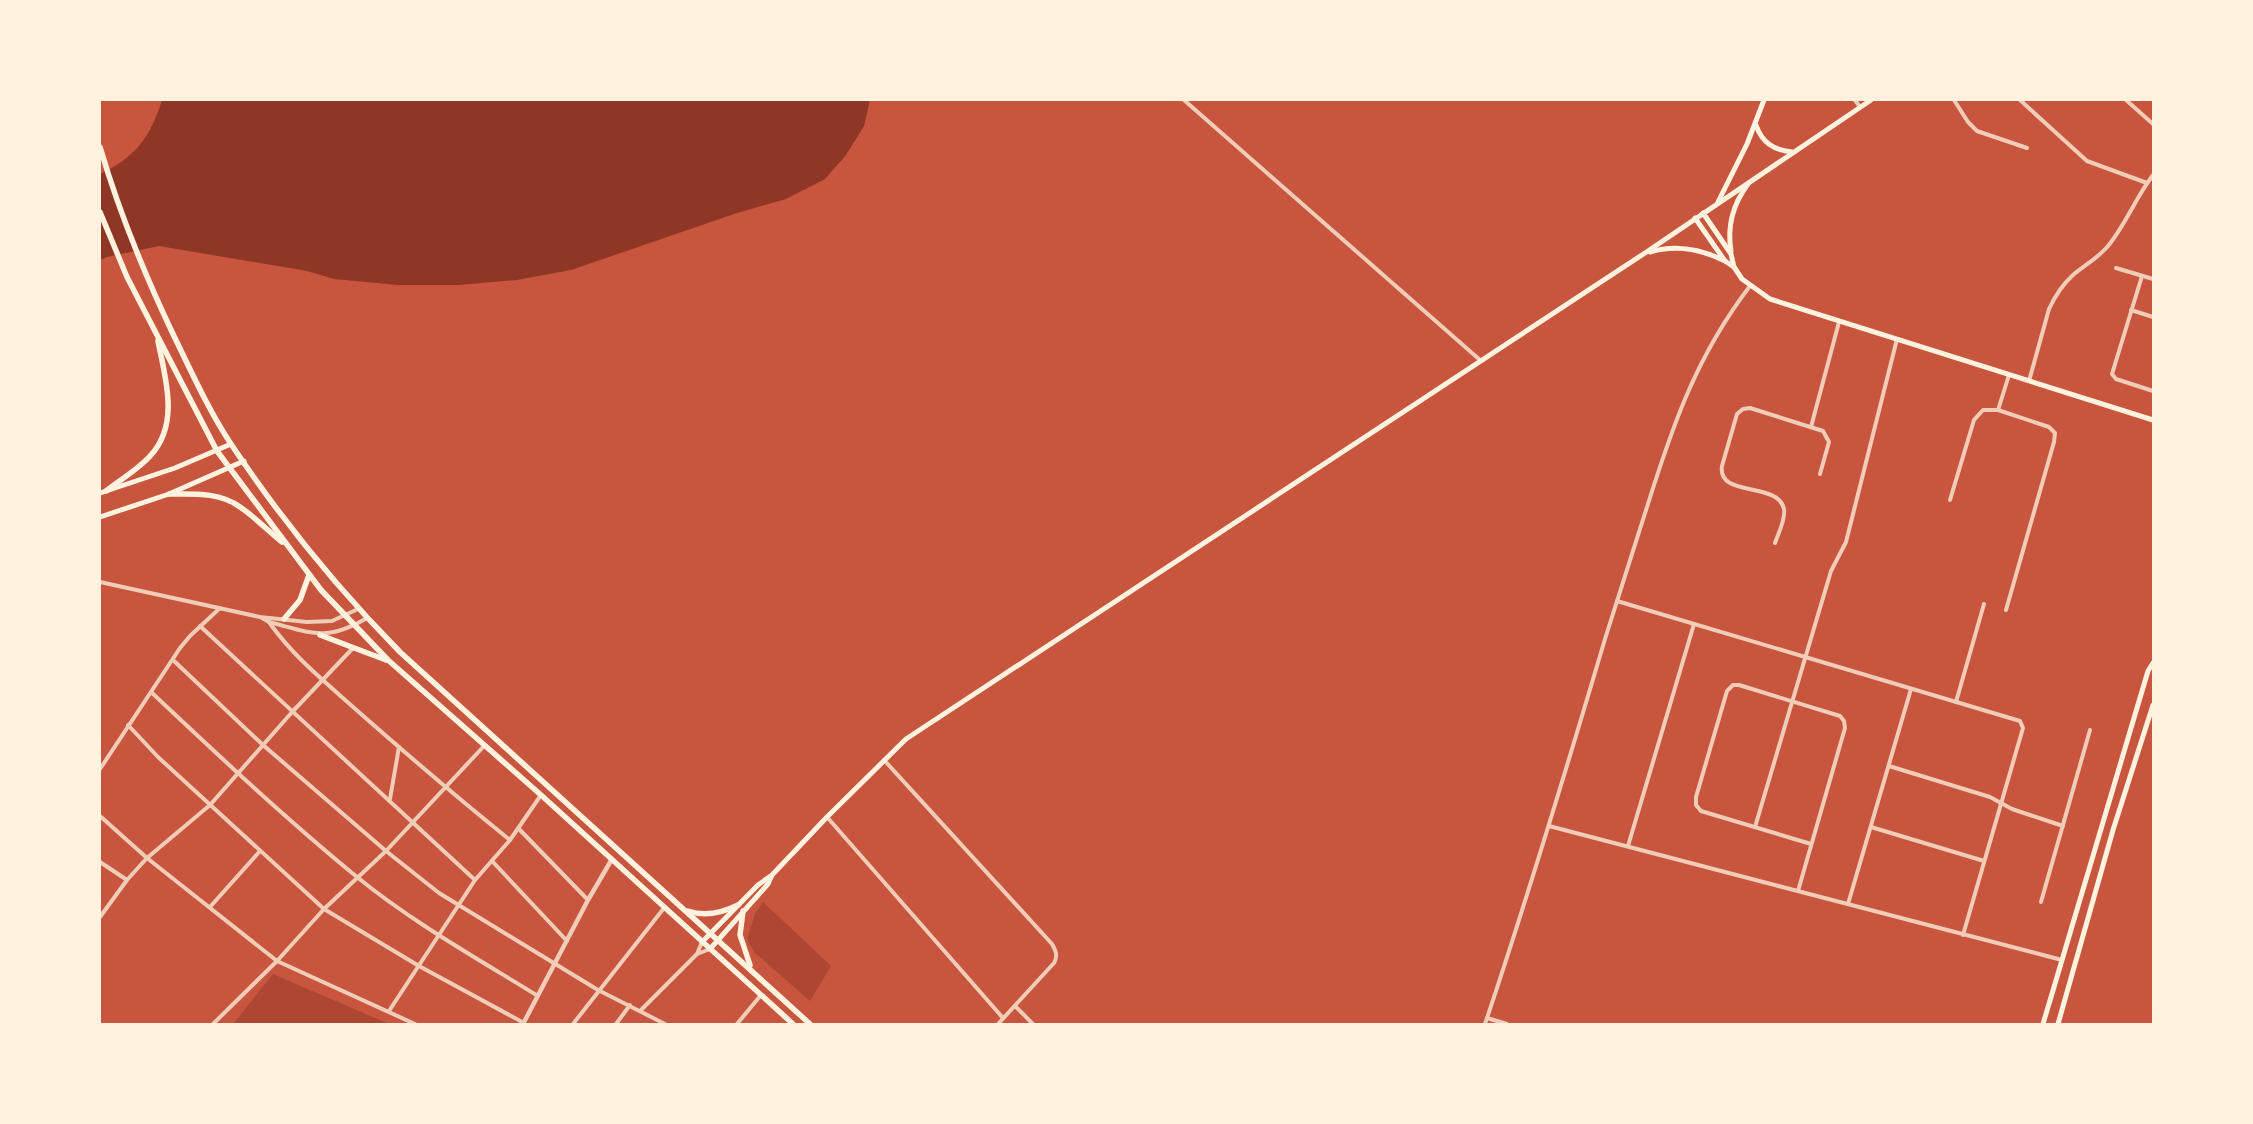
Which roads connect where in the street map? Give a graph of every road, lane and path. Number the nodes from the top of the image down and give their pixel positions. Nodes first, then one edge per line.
1 (1184, 100) edge
2 (1764, 100) edge
3 (1855, 100) edge
4 (1871, 100) edge
5 (1954, 100) edge
6 (2020, 100) edge
7 (2126, 100) edge
8 (1860, 107) junction
9 (1756, 124) junction
10 (2153, 124) edge
11 (100, 148) edge
12 (2027, 148) dead end
13 (1792, 152) junction
14 (2153, 175) edge
15 (1753, 178) junction
16 (2147, 183) junction
17 (1718, 203) junction
18 (100, 212) edge
19 (1703, 212) junction
20 (1695, 218) junction
21 (1645, 253) junction
22 (1731, 254) junction
23 (1724, 261) junction
24 (1734, 267) junction
25 (2116, 268) dead end
26 (2142, 276) junction
27 (2153, 279) edge
28 (1750, 286) junction
29 (2131, 310) junction
30 (2153, 317) edge
31 (1838, 322) junction
32 (156, 332) junction
33 (1896, 339) junction
34 (1480, 360) junction
35 (2009, 375) junction
36 (2029, 382) junction
37 (2153, 391) edge
38 (1998, 410) junction
39 (2153, 420) edge
40 (1811, 427) junction
41 (231, 444) junction
42 (217, 451) junction
43 (244, 462) junction
44 (230, 468) junction
45 (1820, 474) dead end
46 (103, 492) edge
47 (169, 494) junction
48 (1950, 500) dead end
49 (100, 517) edge
50 (1775, 543) dead end
51 (288, 547) junction
52 (309, 575) junction
53 (100, 582) edge
54 (1617, 602) junction
55 (1984, 604) dead end
56 (220, 608) junction
57 (358, 609) junction
58 (2006, 610) dead end
59 (345, 616) junction
60 (260, 617) junction
61 (367, 618) junction
62 (284, 619) junction
63 (270, 622) junction
64 (1694, 624) junction
65 (200, 626) junction
66 (354, 626) junction
67 (320, 635) junction
68 (353, 648) junction
69 (1806, 657) junction
70 (173, 660) junction
71 (388, 660) junction
72 (2153, 664) edge
73 (323, 680) junction
74 (1911, 689) junction
75 (151, 692) junction
76 (1792, 701) junction
77 (1956, 702) junction
78 (2153, 705) edge
79 (293, 711) junction
80 (128, 725) junction
81 (2090, 730) dead end
82 (263, 745) junction
83 (484, 746) junction
84 (399, 747) junction
85 (884, 760) junction
86 (1889, 766) junction
87 (100, 769) edge
88 (239, 774) junction
89 (445, 788) junction
90 (541, 795) junction
91 (390, 799) junction
92 (2000, 803) junction
93 (210, 805) junction
94 (100, 816) edge
95 (827, 817) junction
96 (414, 821) junction
97 (1549, 826) junction
98 (2063, 826) junction
99 (1755, 827) junction
100 (1871, 827) junction
101 (519, 829) junction
102 (510, 840) junction
103 (1812, 844) junction
104 (1628, 846) junction
105 (386, 850) junction
106 (260, 851) junction
107 (147, 858) junction
108 (612, 859) junction
109 (492, 861) junction
110 (1984, 861) junction
111 (100, 862) edge
112 (772, 875) junction
113 (358, 878) junction
114 (127, 880) junction
115 (475, 880) junction
116 (1798, 891) junction
117 (588, 900) junction
118 (2042, 902) dead end
119 (1848, 904) junction
120 (738, 905) junction
121 (458, 906) junction
122 (210, 907) junction
123 (664, 908) junction
124 (324, 909) junction
125 (684, 910) junction
126 (743, 911) junction
127 (100, 917) edge
128 (711, 933) junction
129 (1963, 934) junction
130 (439, 935) junction
131 (718, 940) junction
132 (567, 941) junction
133 (702, 942) junction
134 (710, 949) junction
135 (697, 954) junction
136 (2062, 960) junction
137 (277, 961) junction
138 (555, 963) junction
139 (419, 966) junction
140 (752, 970) junction
141 (598, 990) junction
142 (761, 995) junction
143 (538, 996) junction
144 (630, 1006) junction
145 (1014, 1006) junction
146 (389, 1011) junction
147 (640, 1011) junction
148 (1003, 1018) junction
149 (1487, 1018) junction
150 (213, 1024) edge
151 (415, 1024) edge
152 (523, 1024) edge
153 (573, 1024) edge
154 (616, 1024) edge
155 (665, 1024) edge
156 (737, 1024) edge
157 (793, 1024) edge
158 (810, 1024) edge
159 (998, 1024) edge
160 (1033, 1024) edge
161 (1485, 1024) edge
162 (1507, 1024) edge
163 (2043, 1024) edge
164 (2058, 1024) edge

1 - 34 street
2 - 9 main road
3 - 8 street
4 - 8 main road
5 - 12 street
6 - 16 street
7 - 10 street
8 - 13 main road
9 - 13 main road
9 - 17 main road
11 - 41 main road
13 - 15 main road
14 - 16 street
15 - 17 main road
15 - 22 main road
16 - 36 street
17 - 19 main road
18 - 32 main road
19 - 20 main road
19 - 22 main road
20 - 21 main road
20 - 23 main road
21 - 23 main road
21 - 34 main road
22 - 24 main road
23 - 24 main road
24 - 28 main road
25 - 26 street
26 - 27 street
26 - 29 street
28 - 31 main road
28 - 54 street
29 - 30 street
29 - 37 street
31 - 33 main road
31 - 40 street
32 - 42 main road
32 - 46 main road
33 - 35 main road
33 - 69 street
34 - 85 main road
35 - 36 main road
35 - 38 street
36 - 39 main road
38 - 48 street
38 - 58 street
40 - 45 street
40 - 50 street
41 - 42 main road
41 - 43 main road
42 - 44 main road
42 - 46 main road
43 - 44 main road
43 - 57 main road
44 - 47 main road
44 - 51 main road
47 - 49 main road
47 - 51 main road
51 - 52 main road
52 - 59 main road
52 - 62 main road
53 - 56 street
54 - 64 street
54 - 97 street
55 - 77 street
56 - 60 street
56 - 65 street
57 - 59 street
57 - 61 main road
59 - 62 street
59 - 66 main road
60 - 62 street
60 - 63 street
61 - 66 street
61 - 125 main road
63 - 67 street
63 - 73 street
64 - 69 street
64 - 104 street
65 - 70 street
65 - 79 street
66 - 67 street
66 - 71 main road
67 - 68 main road
68 - 71 main road
68 - 73 street
69 - 74 street
69 - 76 street
70 - 75 street
70 - 82 street
71 - 83 main road
72 - 136 main road
73 - 79 street
73 - 84 street
74 - 77 street
74 - 86 street
75 - 80 street
75 - 88 street
76 - 99 street
76 - 99 street
76 - 103 street
77 - 92 street
78 - 164 main road
79 - 82 street
79 - 91 street
80 - 87 street
80 - 93 street
81 - 98 street
82 - 88 street
82 - 105 street
83 - 89 street
83 - 90 main road
84 - 89 street
84 - 91 street
85 - 95 main road
85 - 145 street
86 - 92 street
86 - 100 street
88 - 93 street
88 - 113 street
89 - 96 street
89 - 102 street
90 - 101 street
90 - 108 main road
91 - 96 street
92 - 98 street
92 - 110 street
93 - 106 street
93 - 107 street
94 - 107 street
95 - 112 main road
95 - 148 street
96 - 105 street
96 - 115 street
97 - 104 street
97 - 149 street
98 - 118 street
99 - 103 street
100 - 110 street
100 - 119 street
101 - 102 street
101 - 117 street
102 - 109 street
103 - 116 street
104 - 116 street
105 - 113 street
105 - 121 street
106 - 122 street
106 - 124 street
107 - 114 street
107 - 122 street
108 - 117 street
108 - 123 main road
109 - 115 street
109 - 132 street
110 - 129 street
111 - 114 street
112 - 120 main road
112 - 126 main road
113 - 124 street
113 - 130 street
114 - 127 street
115 - 121 street
116 - 119 street
117 - 132 street
119 - 129 street
120 - 125 main road
120 - 128 main road
121 - 130 street
121 - 138 street
122 - 137 street
123 - 133 main road
123 - 141 street
124 - 137 street
124 - 139 street
125 - 128 main road
126 - 131 main road
126 - 140 main road
128 - 131 main road
128 - 133 main road
129 - 136 street
130 - 139 street
130 - 143 street
131 - 134 main road
131 - 140 main road
132 - 138 street
133 - 134 main road
133 - 135 street
134 - 135 street
134 - 142 main road
135 - 147 street
136 - 163 main road
137 - 146 street
137 - 150 street
138 - 141 street
138 - 143 street
139 - 146 street
139 - 152 street
140 - 158 main road
141 - 144 street
141 - 153 street
142 - 156 street
142 - 157 main road
143 - 152 street
144 - 147 street
144 - 154 street
145 - 148 street
145 - 160 street
146 - 151 street
147 - 155 street
148 - 159 street
149 - 161 street
149 - 162 street

